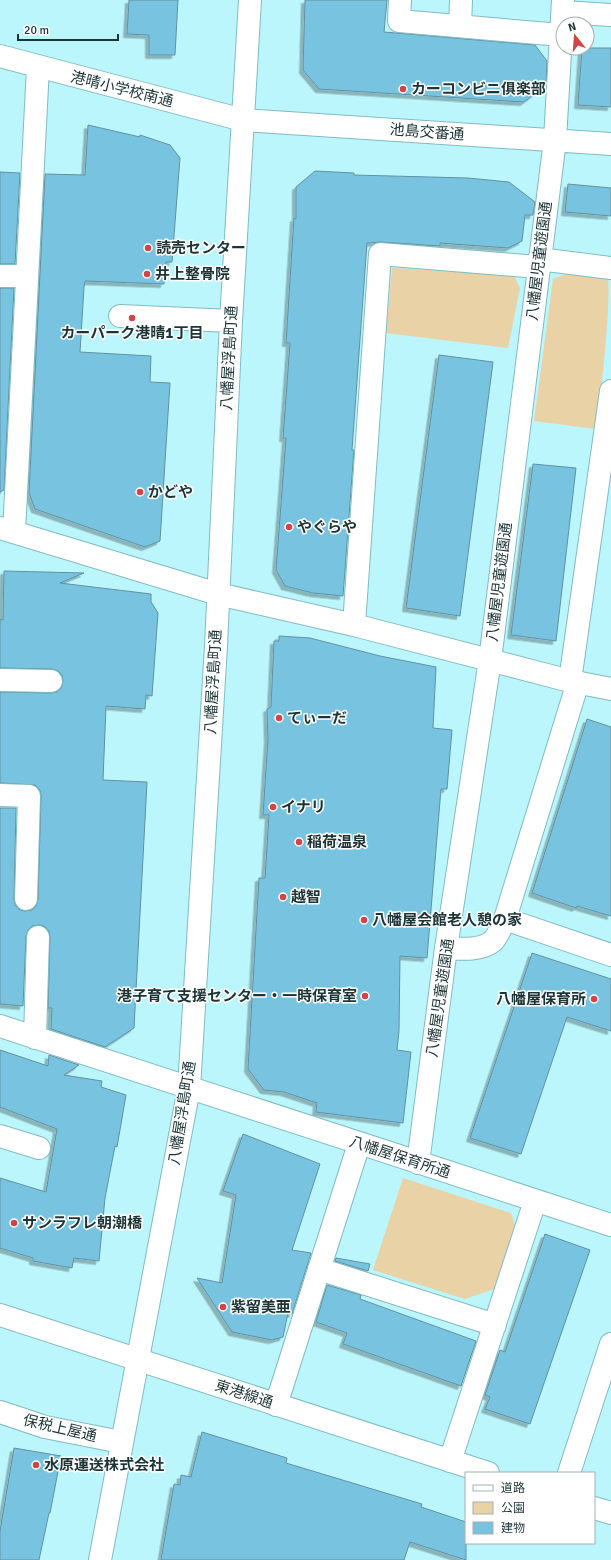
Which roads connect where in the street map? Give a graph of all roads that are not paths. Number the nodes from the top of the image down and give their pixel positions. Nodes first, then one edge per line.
1 (250, 0) edge
2 (400, 0) edge
3 (461, 0) edge
4 (563, 6) edge
5 (611, 14) edge
6 (562, 16) edge
7 (460, 26) junction
8 (555, 34) edge
9 (0, 56) edge
10 (560, 56) edge
11 (38, 67) junction
12 (243, 120) junction
13 (555, 140) junction
14 (611, 144) edge
15 (539, 263) junction
16 (611, 268) edge
17 (0, 276) edge
18 (27, 276) junction
19 (120, 316) dead end
20 (231, 321) junction
21 (611, 390) edge
22 (7, 530) edge
23 (218, 594) junction
24 (354, 625) junction
25 (490, 660) junction
26 (0, 680) edge
27 (51, 681) dead end
28 (574, 681) junction
29 (611, 689) edge
30 (0, 795) edge
31 (26, 899) dead end
32 (505, 919) junction
33 (38, 937) dead end
34 (446, 948) junction
35 (611, 955) edge
36 (0, 1026) edge
37 (35, 1038) junction
38 (189, 1088) junction
39 (0, 1136) edge
40 (359, 1144) junction
41 (39, 1148) dead end
42 (418, 1163) junction
43 (535, 1200) junction
44 (611, 1225) edge
45 (319, 1269) junction
46 (0, 1315) edge
47 (495, 1325) junction
48 (611, 1344) edge
49 (137, 1359) junction
50 (276, 1405) junction
51 (0, 1412) edge
52 (121, 1442) junction
53 (450, 1460) junction
54 (485, 1472) edge
55 (569, 1472) edge
56 (595, 1508) edge
57 (611, 1513) edge
58 (100, 1560) edge

1 - 12 street, 八幡屋浮島町通
2 - 7 street
3 - 7 street
4 - 5 street
4 - 6 street, 八幡屋児童遊園通
7 - 8 street
9 - 11 street, 港晴小学校南通
10 - 13 street, 八幡屋児童遊園通
11 - 12 street, 港晴小学校南通
11 - 18 street
12 - 13 street, 池島交番通
12 - 20 street, 八幡屋浮島町通
13 - 14 street, 池島交番通
13 - 15 street, 八幡屋児童遊園通
15 - 16 street
15 - 24 street
15 - 25 street, 八幡屋児童遊園通
17 - 18 street
18 - 22 street
19 - 20 street
20 - 23 street, 八幡屋浮島町通
21 - 28 street
22 - 23 street
23 - 24 street
23 - 38 street, 八幡屋浮島町通
24 - 25 street
25 - 28 street
25 - 34 street, 八幡屋児童遊園通
26 - 27 street
28 - 29 street
28 - 32 street
30 - 31 street
32 - 34 street
32 - 35 street
33 - 37 street
34 - 42 street, 八幡屋児童遊園通
36 - 37 street, 八幡屋保育所通
37 - 38 street, 八幡屋保育所通
38 - 40 street, 八幡屋保育所通
38 - 49 street, 八幡屋浮島町通
39 - 41 street
40 - 42 street, 八幡屋保育所通
40 - 45 street
42 - 43 street, 八幡屋保育所通
43 - 44 street, 八幡屋保育所通
43 - 47 street
45 - 47 street
45 - 50 street
46 - 49 street, 東港線通
47 - 53 street
48 - 55 street
49 - 50 street, 東港線通
49 - 52 street, 八幡屋浮島町通
50 - 53 street, 東港線通
51 - 52 street, 保税上屋通
52 - 58 street, 八幡屋浮島町通
53 - 54 street, 東港線通
56 - 57 street

